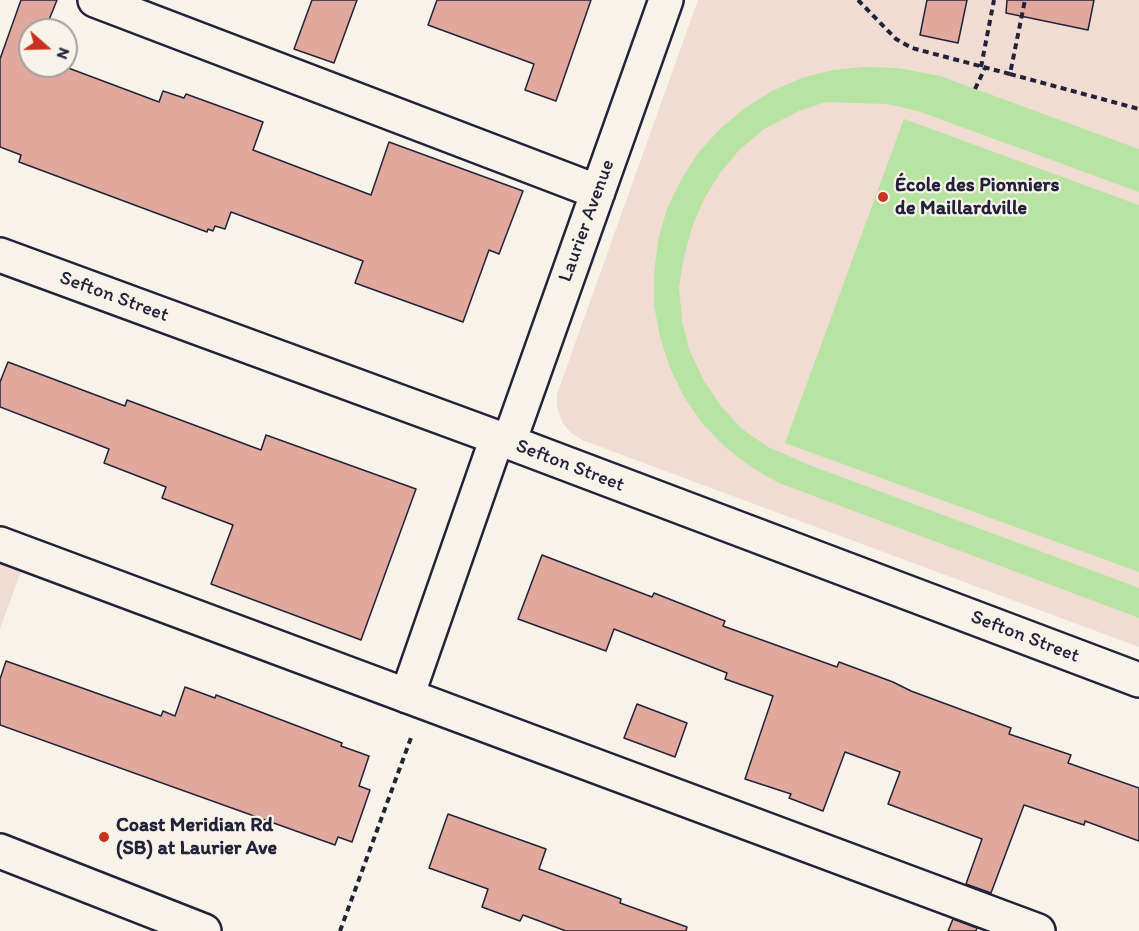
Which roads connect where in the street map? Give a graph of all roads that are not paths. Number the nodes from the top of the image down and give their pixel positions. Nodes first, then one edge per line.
1 (95, 0) edge
2 (666, 0) edge
3 (598, 192) junction
4 (0, 255) edge
5 (503, 440) junction
6 (0, 544) edge
7 (1139, 680) edge
8 (415, 699) junction
9 (0, 851) edge
10 (204, 931) edge
11 (1038, 931) edge

1 - 3 street
2 - 3 street, Laurier Avenue
3 - 5 street, Laurier Avenue
4 - 5 street, Sefton Street
5 - 7 street, Sefton Street
5 - 8 street, Laurier Avenue
6 - 8 street
8 - 11 street
9 - 10 street

